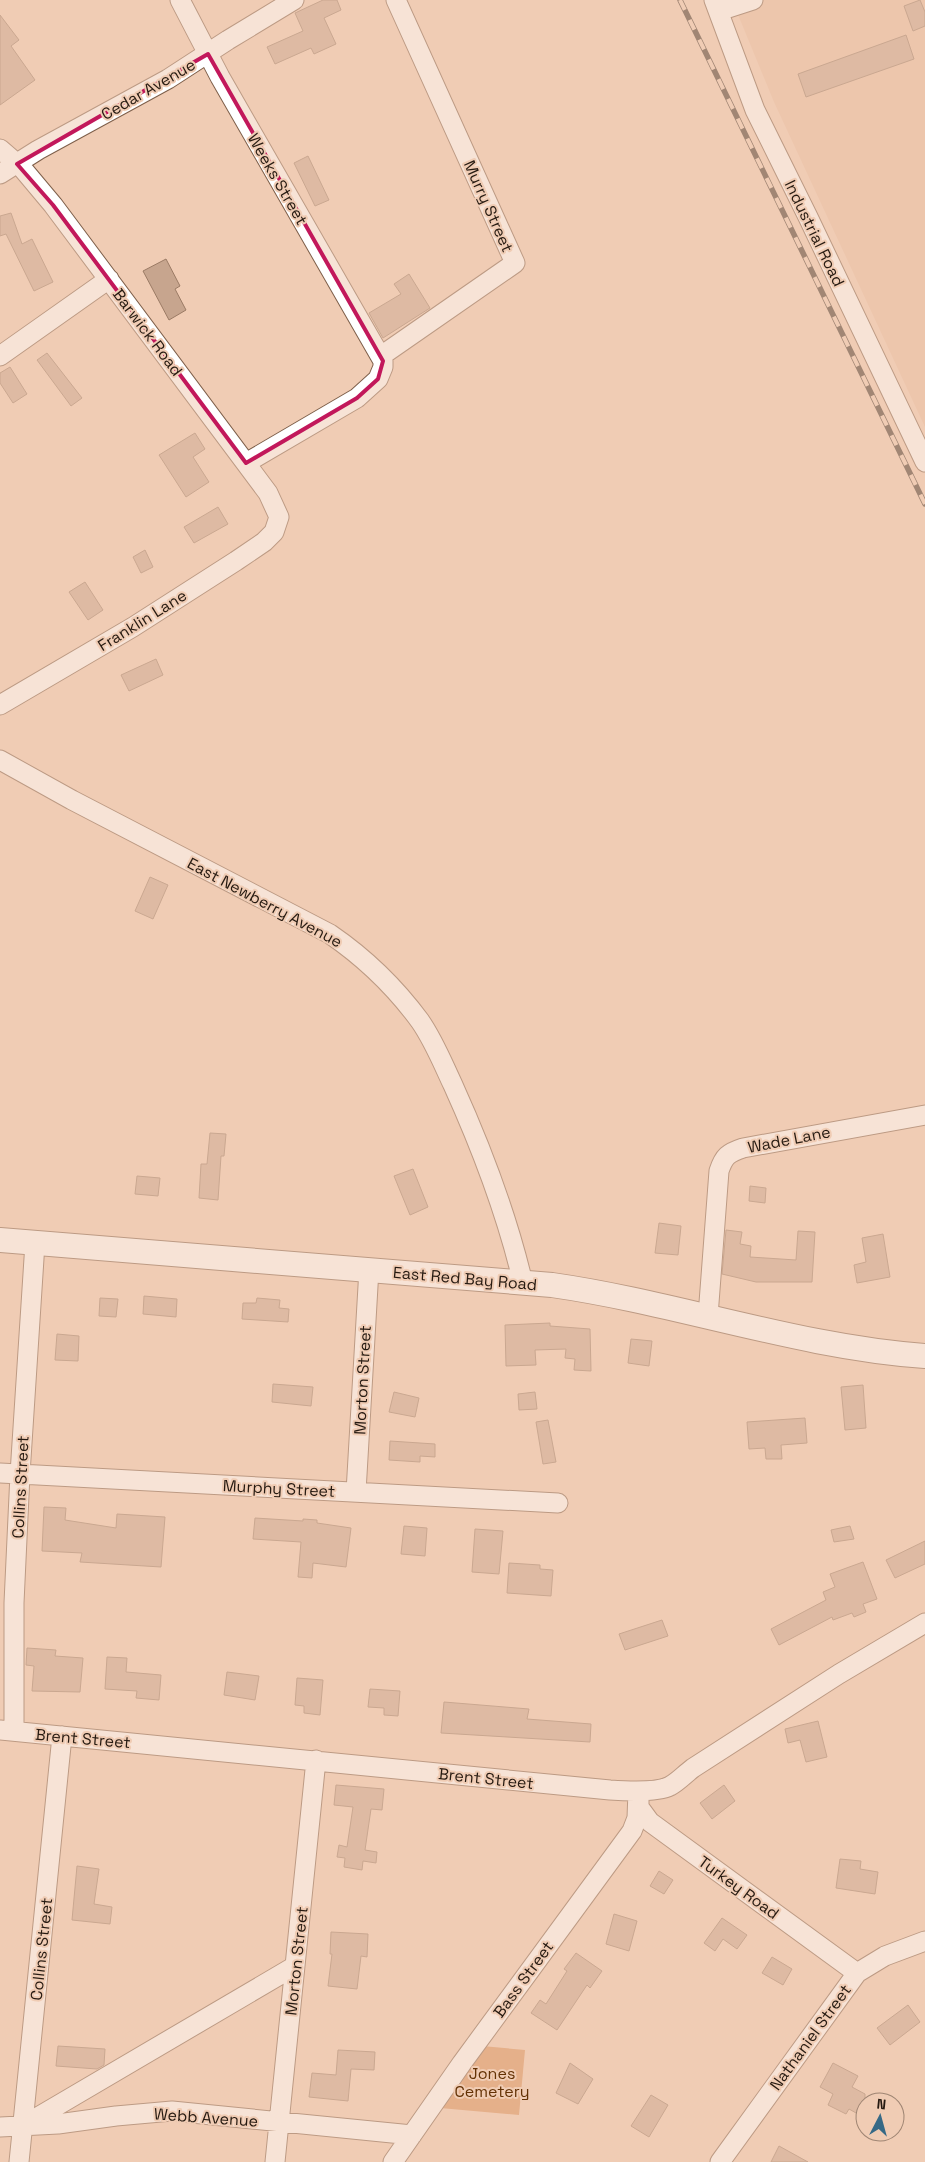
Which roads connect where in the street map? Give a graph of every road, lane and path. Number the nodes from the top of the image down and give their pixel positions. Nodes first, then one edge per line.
1 (180, 0) edge
2 (294, 0) edge
3 (396, 0) edge
4 (753, 0) edge
5 (716, 6) edge
6 (208, 54) junction
7 (0, 149) edge
8 (17, 164) junction
9 (0, 174) edge
10 (109, 279) junction
11 (0, 356) edge
12 (381, 356) junction
13 (925, 462) edge
14 (246, 463) junction
15 (277, 525) joint
16 (0, 705) edge
17 (0, 760) edge
18 (925, 1115) edge
19 (0, 1240) edge
20 (35, 1243) junction
21 (369, 1269) junction
22 (523, 1283) junction
23 (708, 1316) junction
24 (925, 1356) edge
25 (0, 1473) edge
26 (20, 1474) junction
27 (356, 1492) junction
28 (558, 1504) dead end
29 (925, 1623) edge
30 (7, 1731) edge
31 (62, 1736) junction
32 (316, 1760) junction
33 (638, 1791) junction
34 (925, 1941) edge
35 (295, 1966) junction
36 (857, 1973) junction
37 (279, 2122) junction
38 (22, 2126) junction
39 (0, 2127) edge
40 (412, 2135) junction
41 (19, 2162) edge
42 (275, 2162) edge
43 (393, 2162) edge
44 (720, 2162) edge

1 - 6 street, Weeks Street
2 - 6 street, Cedar Avenue
3 - 12 street, Murry Street
4 - 5 street
5 - 13 street, Industrial Road
6 - 8 street, Cedar Avenue
6 - 12 street, Weeks Street
7 - 8 street, Barwick Road
8 - 9 street, Cedar Avenue
8 - 10 street, Barwick Road
10 - 11 street
10 - 14 street, Barwick Road
12 - 14 street
14 - 15 street, Barwick Road
15 - 16 street, Franklin Lane
17 - 22 street, East Newberry Avenue
18 - 23 street, Wade Lane
19 - 20 street, East Red Bay Road
20 - 21 street, East Red Bay Road
20 - 26 street, Collins Street
21 - 22 street, East Red Bay Road
21 - 27 street, Morton Street
22 - 23 street, East Red Bay Road
23 - 24 street, East Red Bay Road
25 - 26 street, Murphy Street
26 - 27 street, Murphy Street
26 - 30 street, Collins Street
27 - 28 street, Murphy Street
29 - 33 street, Brent Street
30 - 31 street, Brent Street
31 - 32 street, Brent Street
31 - 38 street, Collins Street
32 - 33 street, Brent Street
32 - 35 street, Morton Street
33 - 36 street, Turkey Road
33 - 40 street, Bass Street
34 - 36 street, Nathaniel Street
35 - 37 street, Morton Street
35 - 38 street
36 - 44 street, Nathaniel Street
37 - 38 street, Webb Avenue
37 - 40 street, Webb Avenue
37 - 42 street, Morton Street
38 - 39 street, Webb Avenue
38 - 41 street, Collins Street
40 - 43 street, Bass Street

